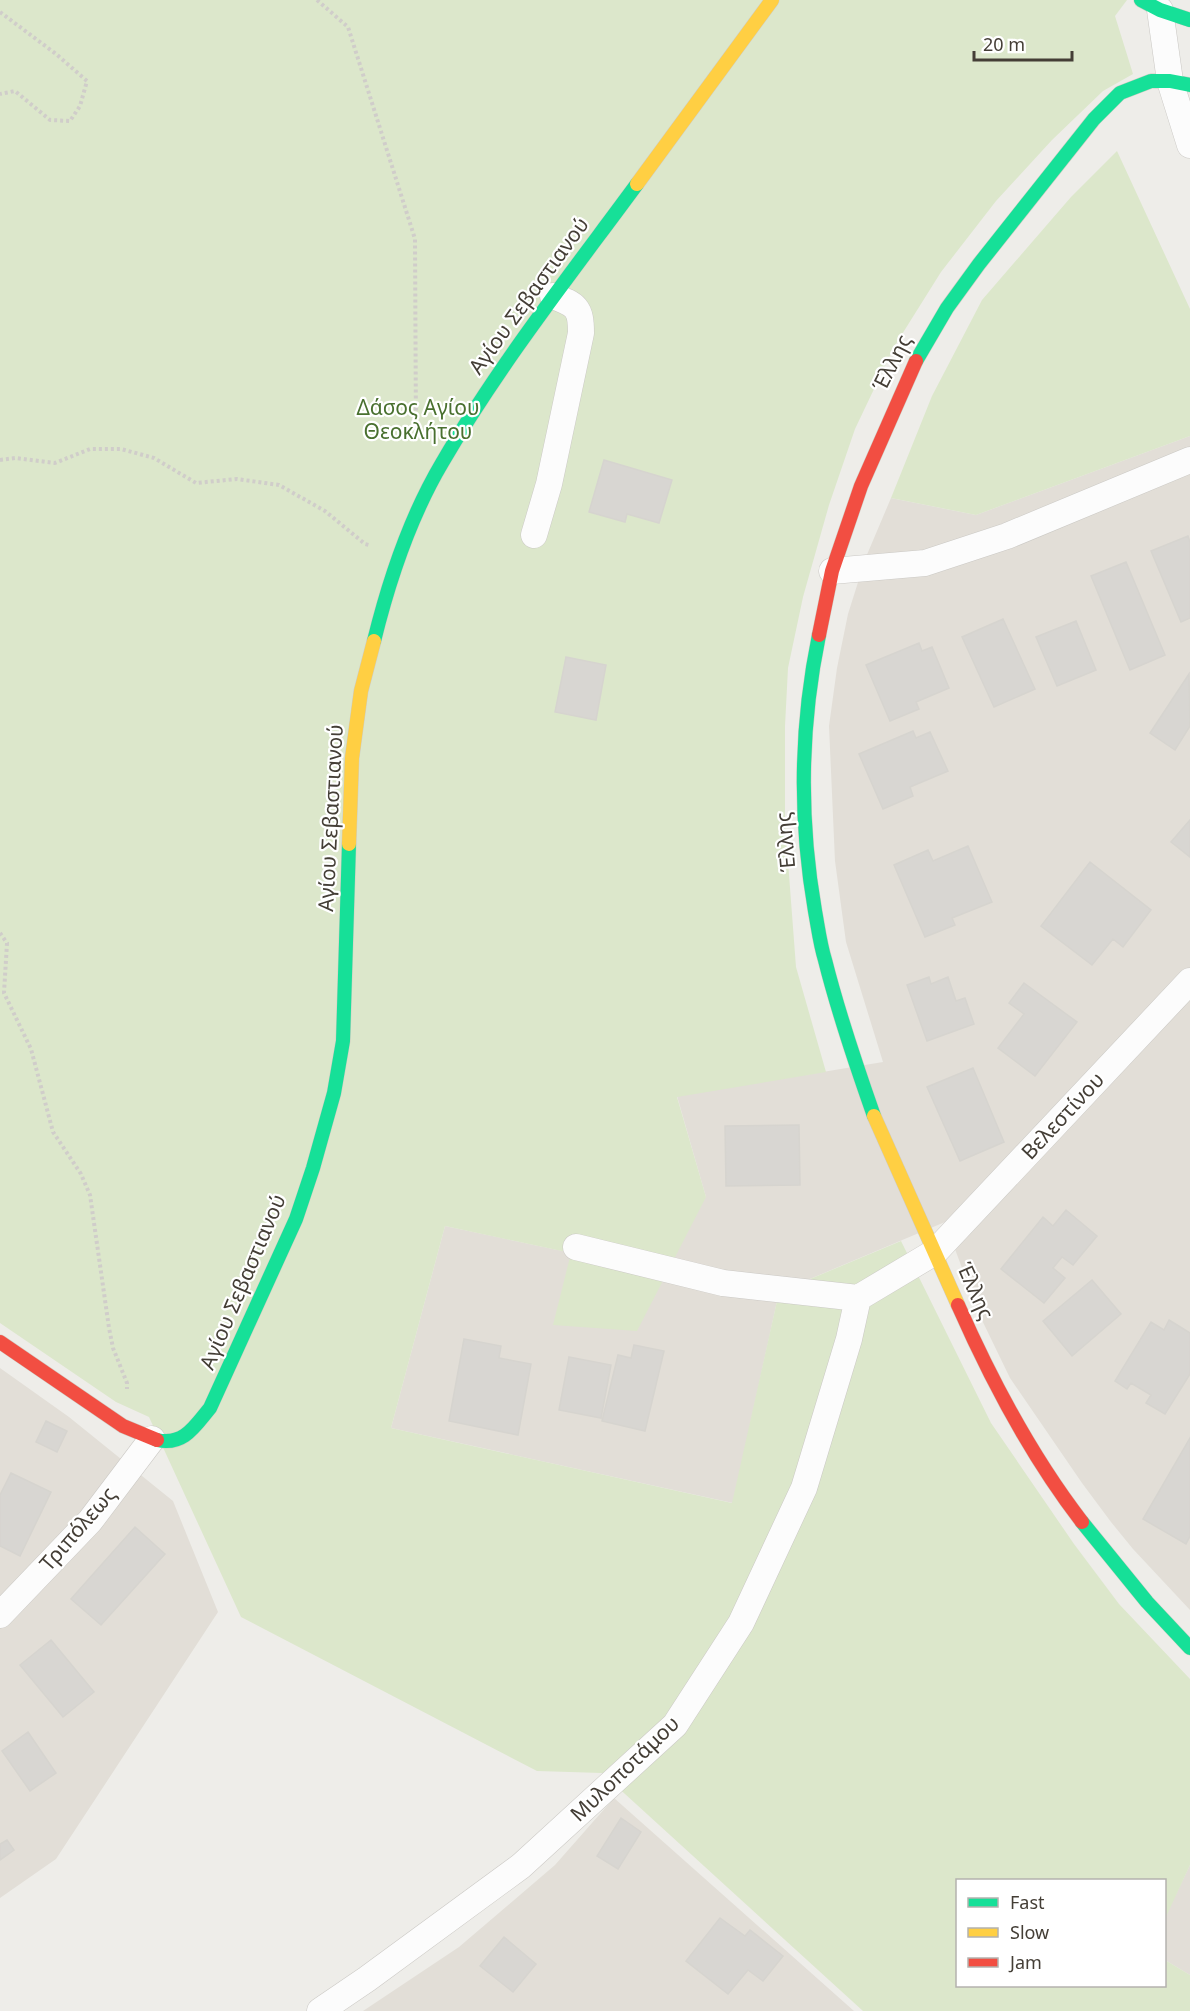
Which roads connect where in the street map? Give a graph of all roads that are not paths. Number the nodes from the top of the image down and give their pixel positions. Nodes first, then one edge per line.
1 (772, 0) edge
2 (1150, 5) edge
3 (1190, 20) edge
4 (1180, 83) edge
5 (1190, 145) edge
6 (553, 296) junction
7 (1190, 460) edge
8 (534, 535) dead end
9 (832, 571) junction
10 (1190, 981) edge
11 (576, 1247) dead end
12 (935, 1252) junction
13 (858, 1298) junction
14 (0, 1342) edge
15 (152, 1439) junction
16 (0, 1615) edge
17 (1190, 1648) edge
18 (320, 2011) edge

1 - 6 street, Αγίου Σεβαστιανού
2 - 3 street
2 - 4 street
4 - 5 street
4 - 9 street, Έλλης
6 - 8 street
6 - 15 street, Αγίου Σεβαστιανού
7 - 9 street
9 - 12 street, Έλλης
10 - 12 street, Βελεστίνου
11 - 13 street
12 - 13 street, Βελεστίνου
12 - 17 street, Έλλης
13 - 18 street, Μυλοποτάμου
14 - 15 street, Αγίου Σεβαστιανού
15 - 16 street, Τριπόλεως

